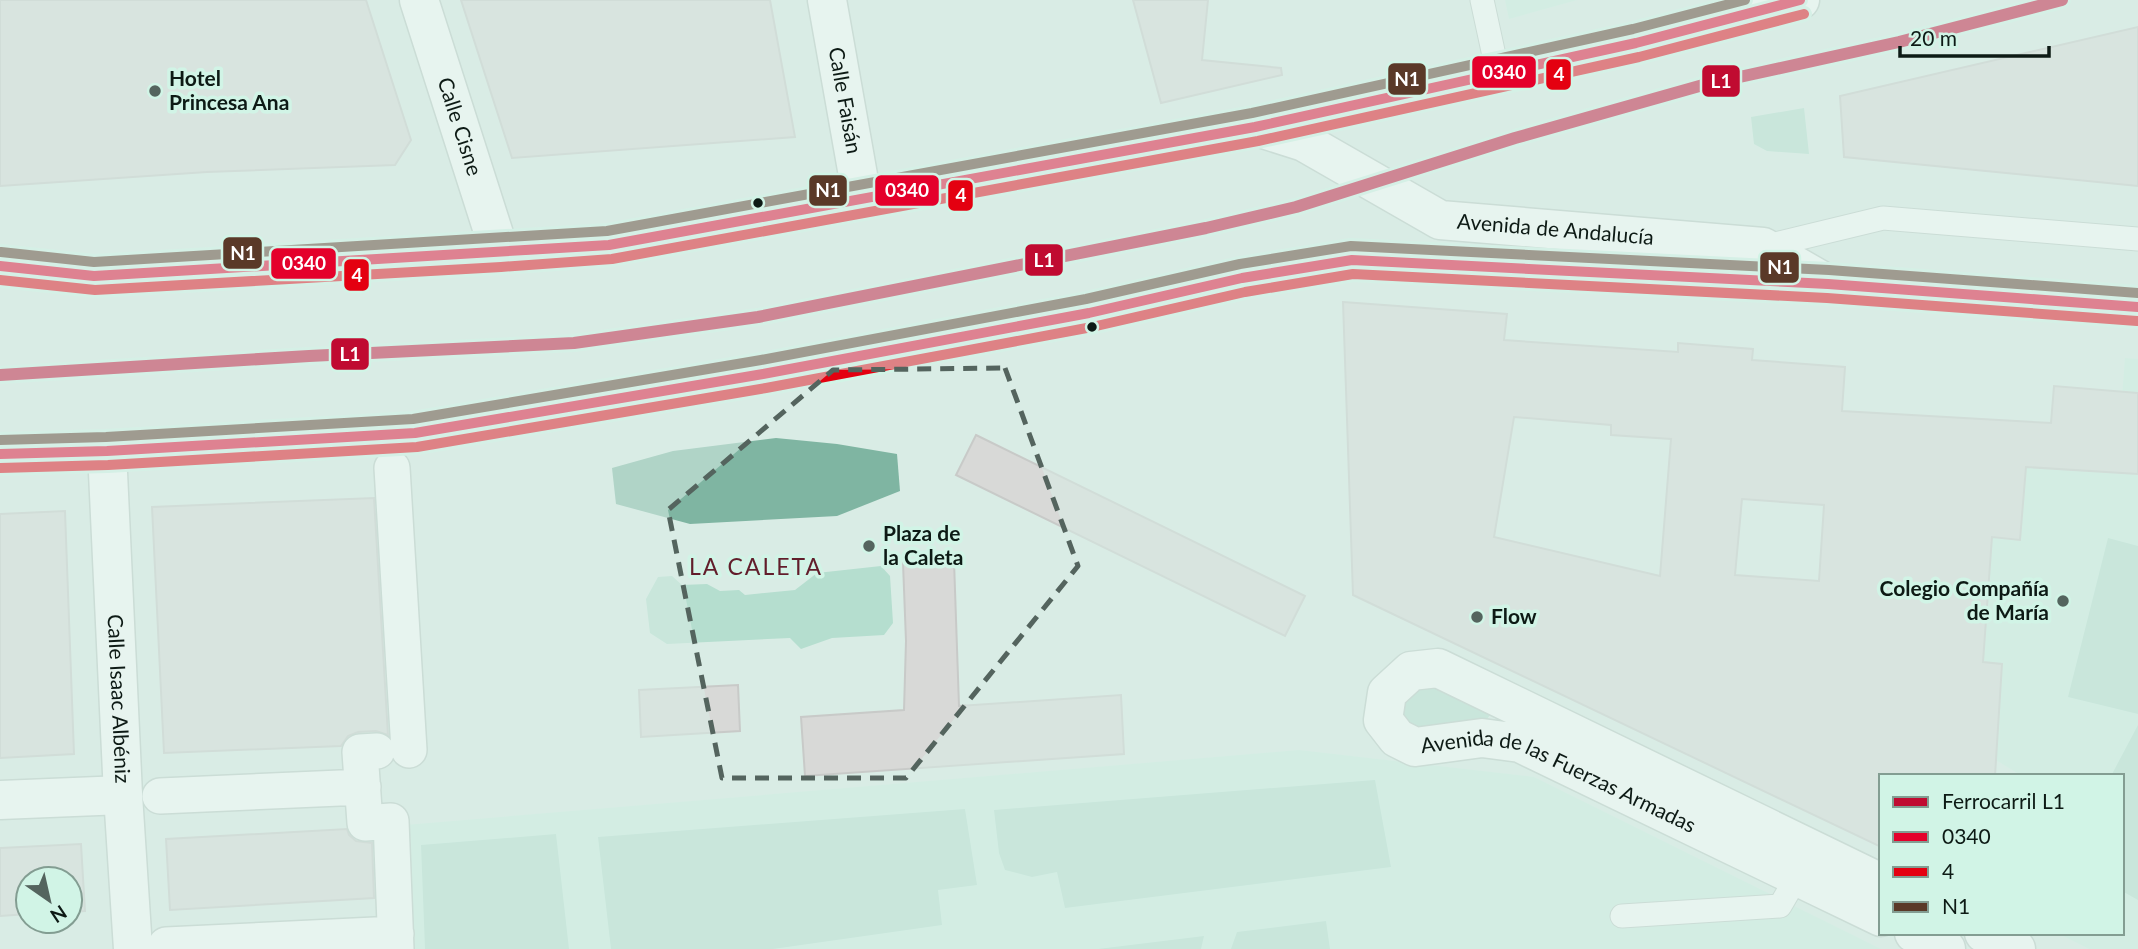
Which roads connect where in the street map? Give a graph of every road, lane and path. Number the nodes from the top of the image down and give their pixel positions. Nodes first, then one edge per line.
1 (419, 0) edge
2 (827, 0) edge
3 (1482, 0) edge
4 (1800, 0) edge
5 (1499, 74) junction
6 (1255, 127) junction
7 (862, 198) junction
8 (2138, 239) edge
9 (1763, 247) junction
10 (500, 253) junction
11 (0, 266) edge
12 (1828, 284) junction
13 (2138, 307) edge
14 (107, 451) junction
15 (0, 454) edge
16 (392, 468) dead end
17 (363, 787) junction
18 (123, 795) junction
19 (160, 796) dead end
20 (0, 800) edge
21 (1797, 877) junction
22 (1879, 882) edge
23 (1622, 916) dead end
24 (1879, 916) edge
25 (1918, 935) edge
26 (1988, 935) edge
27 (396, 941) edge
28 (150, 947) edge
29 (1946, 949) edge
30 (2016, 949) edge

1 - 10 main road, Calle Cisne
2 - 7 main road, Calle Faisán
3 - 5 lane
4 - 5 main road
5 - 6 main road
6 - 7 main road
6 - 9 main road, Avenida de Andalucía
7 - 10 main road
8 - 9 lane
9 - 12 main road, Avenida de Andalucía
10 - 11 main road
12 - 13 main road, Avenida de Andalucía
12 - 14 main road, Avenida de Andalucía
14 - 15 main road, Avenida de Andalucía
14 - 18 main road, Calle Isaac Albéniz
16 - 17 street
17 - 19 street
17 - 27 street
18 - 20 main road
18 - 28 main road, Calle Isaac Albéniz
21 - 22 main road, Avenida de las Fuerzas Armadas
21 - 23 lane
21 - 24 main road, Avenida de las Fuerzas Armadas
25 - 29 main road
26 - 30 main road
27 - 28 street

